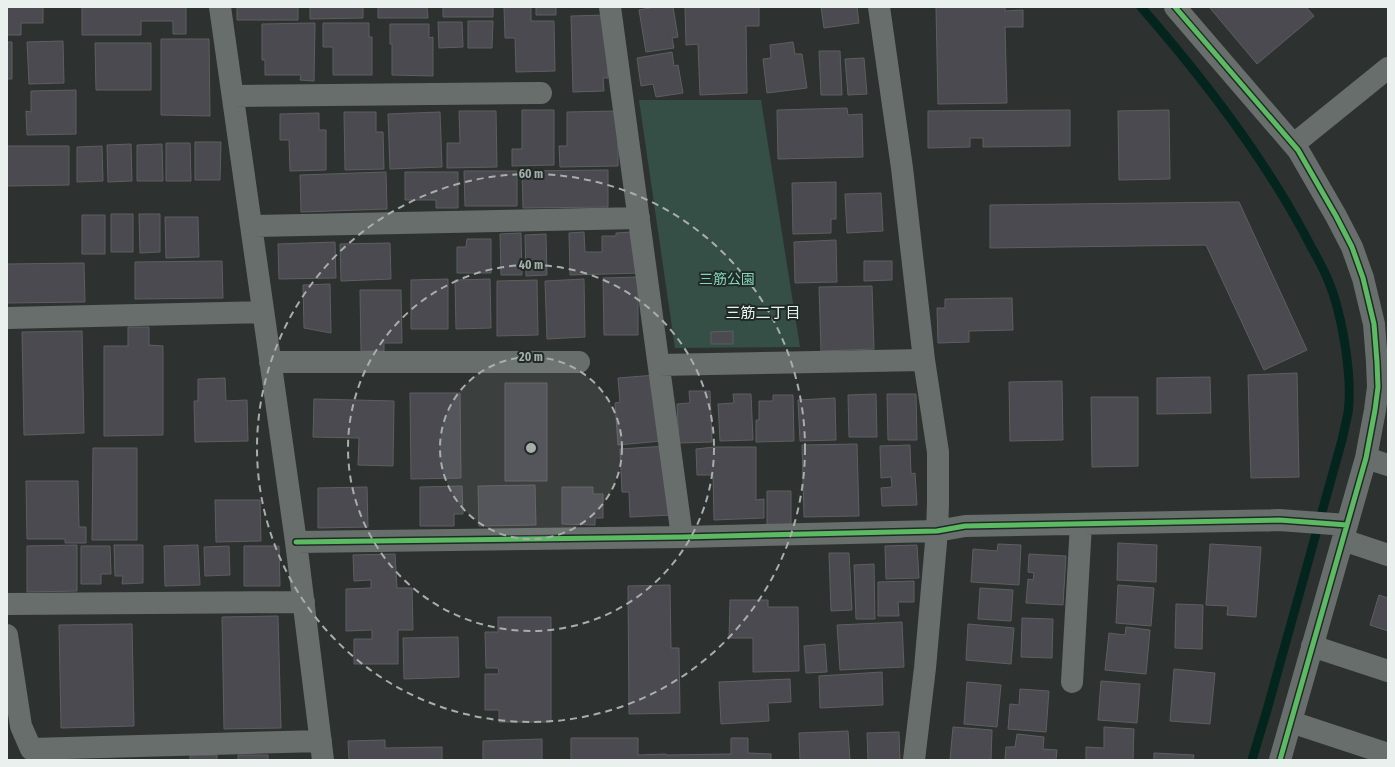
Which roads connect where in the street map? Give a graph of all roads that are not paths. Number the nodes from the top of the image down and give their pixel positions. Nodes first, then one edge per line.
1 (220, 7) edge
2 (610, 7) edge
3 (879, 7) edge
4 (1180, 9) edge
5 (1388, 68) edge
6 (541, 92) dead end
7 (233, 96) junction
8 (1294, 144) junction
9 (638, 218) junction
10 (252, 226) junction
11 (263, 312) junction
12 (7, 318) edge
13 (924, 360) junction
14 (270, 362) junction
15 (579, 362) dead end
16 (659, 365) junction
17 (1366, 458) junction
18 (1388, 465) edge
19 (1081, 524) junction
20 (1343, 530) junction
21 (937, 531) junction
22 (682, 537) junction
23 (296, 542) junction
24 (1388, 555) edge
25 (304, 602) junction
26 (7, 604) edge
27 (7, 635) edge
28 (1312, 646) junction
29 (1388, 671) edge
30 (1072, 682) dead end
31 (1290, 722) junction
32 (322, 750) edge
33 (1388, 754) edge
34 (914, 760) edge
35 (1280, 760) edge

1 - 7 street
2 - 9 street
3 - 13 street
4 - 8 street
5 - 8 street
6 - 7 street
7 - 10 street
8 - 17 street
9 - 10 street
9 - 16 street
10 - 11 street
11 - 12 street
11 - 14 street
13 - 16 street
13 - 21 street
14 - 15 street
14 - 23 street
16 - 22 street
17 - 18 street
17 - 20 street
19 - 20 street
19 - 21 street
19 - 30 street
20 - 24 street
20 - 28 street
21 - 22 street
21 - 34 street
22 - 23 street
23 - 25 street
25 - 26 street
25 - 32 street
27 - 32 street
28 - 29 street
28 - 31 street
31 - 33 street
31 - 35 street

